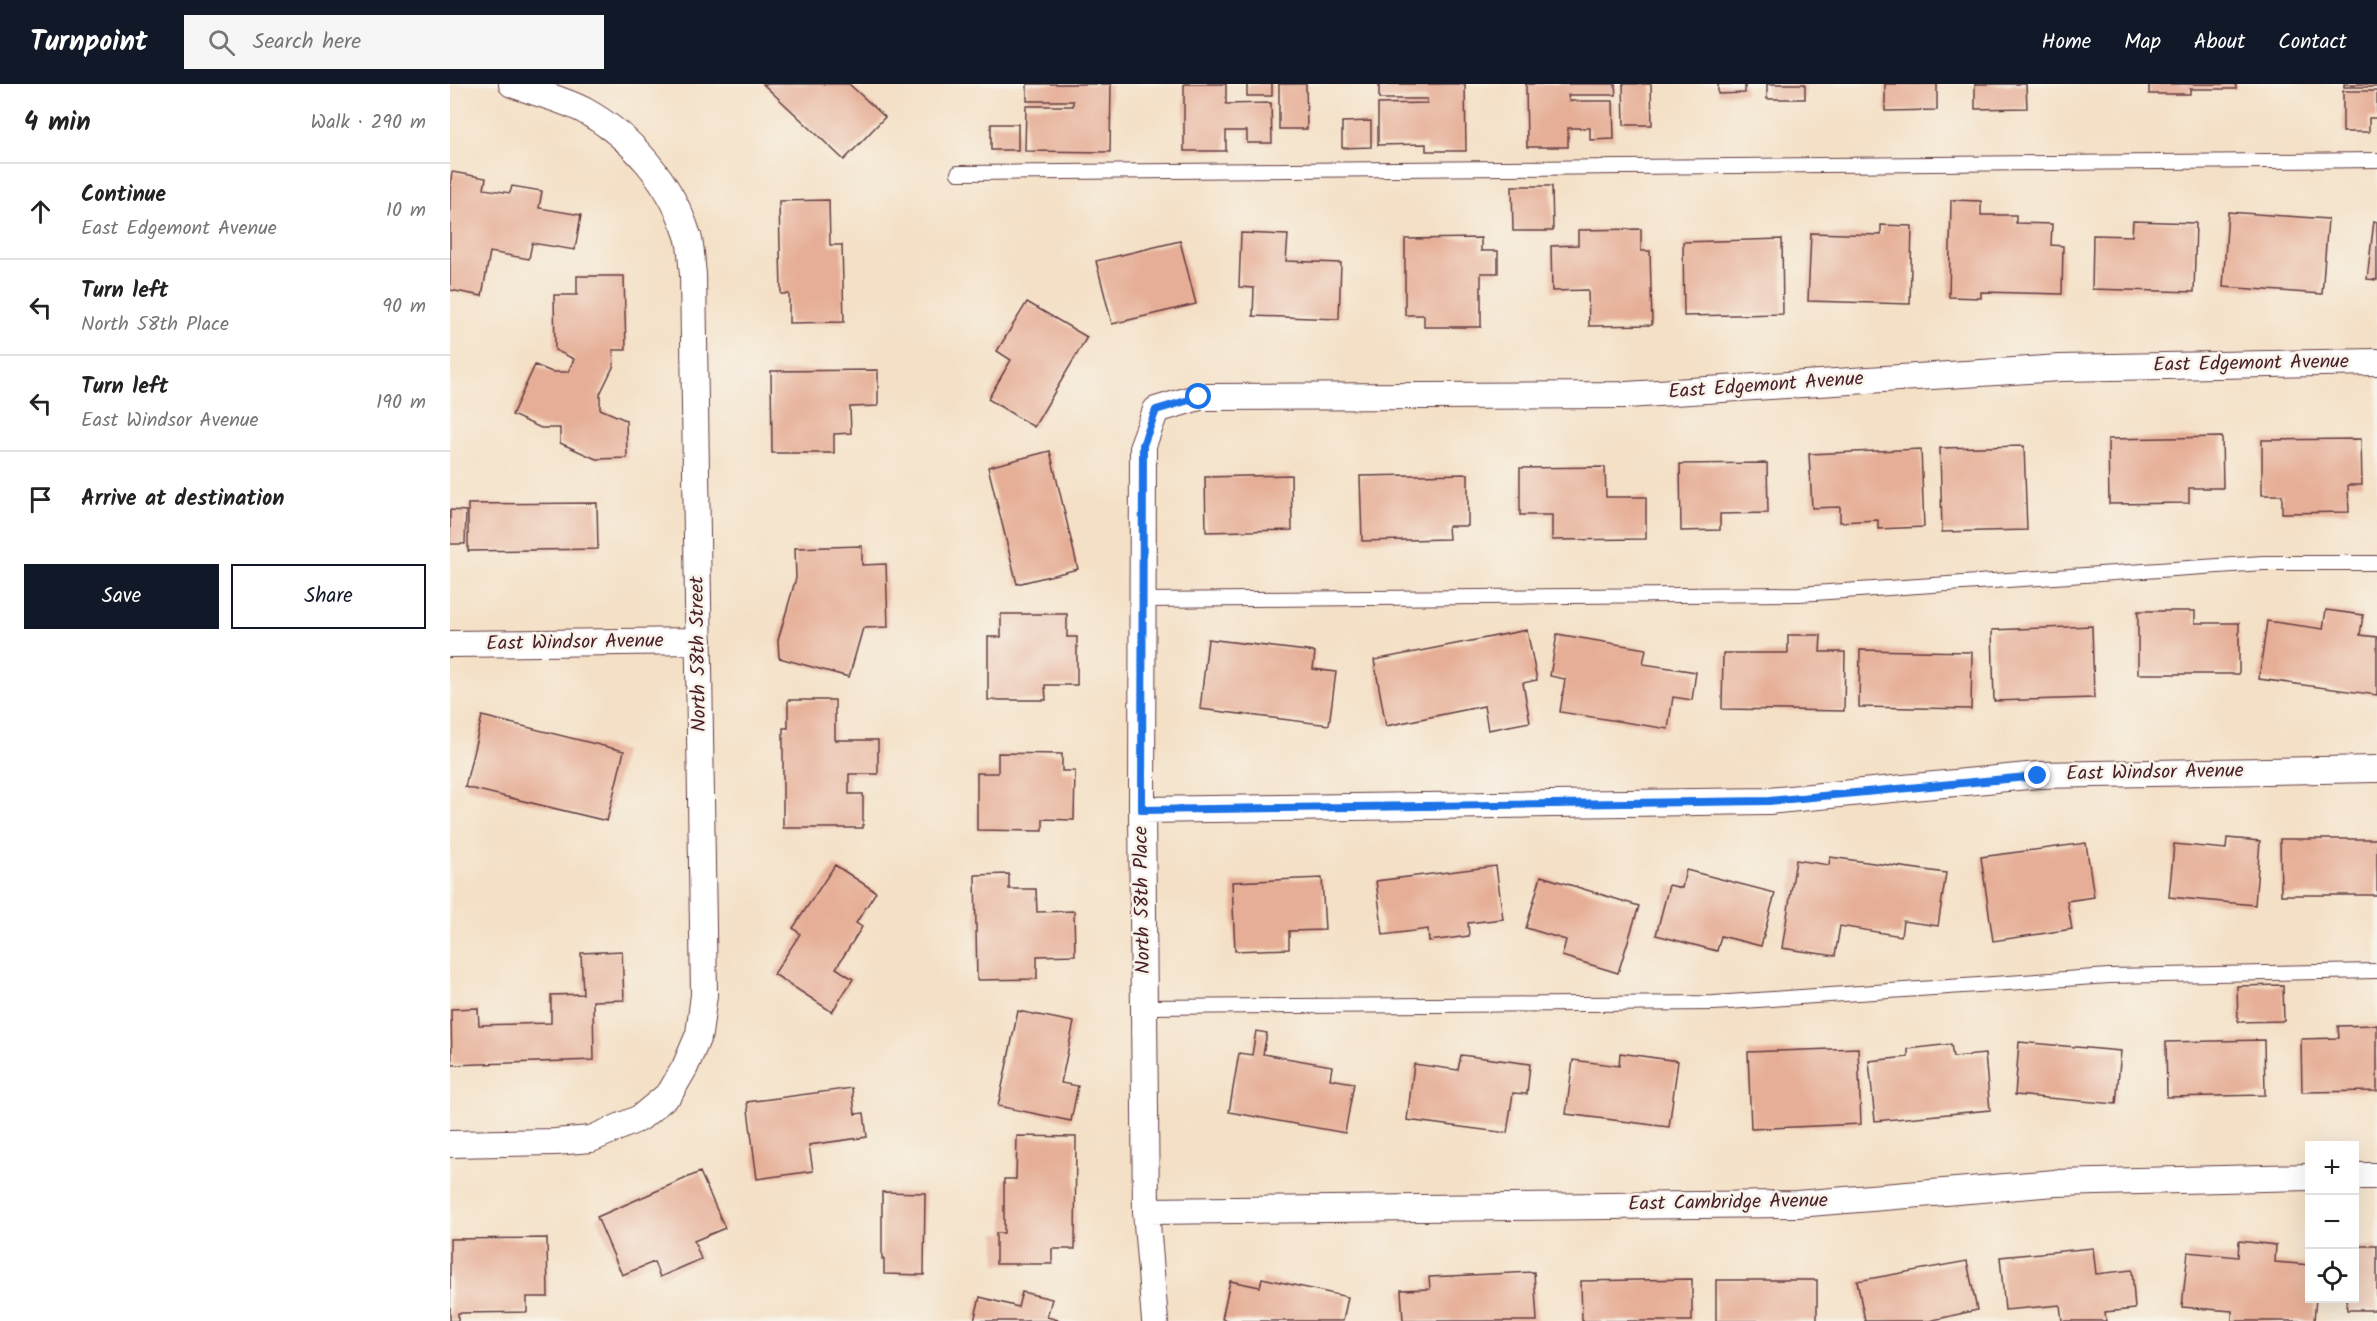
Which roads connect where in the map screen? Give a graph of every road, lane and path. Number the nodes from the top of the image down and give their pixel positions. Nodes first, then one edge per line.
1 (512, 84) edge
2 (2377, 160) edge
3 (958, 173) dead end
4 (2377, 362) edge
5 (1156, 410) joint
6 (2377, 563) edge
7 (1143, 600) junction
8 (699, 641) junction
9 (450, 644) edge
10 (2377, 770) edge
11 (1142, 810) junction
12 (2377, 971) edge
13 (1144, 1007) junction
14 (450, 1144) edge
15 (2359, 1176) edge
16 (2377, 1176) edge
17 (2305, 1177) edge
18 (1146, 1211) junction
19 (1155, 1321) edge

1 - 8 street, North 58th Street
2 - 3 lane
4 - 5 street, East Edgemont Avenue
5 - 7 street, North 58th Place
6 - 7 lane
7 - 11 street, North 58th Place
8 - 9 street, East Windsor Avenue
8 - 14 street, North 58th Street
10 - 11 street, East Windsor Avenue
11 - 13 street, North 58th Place
12 - 13 lane
13 - 18 street, North 58th Place
15 - 16 street
17 - 18 street, East Cambridge Avenue
18 - 19 street, North 58th Place

